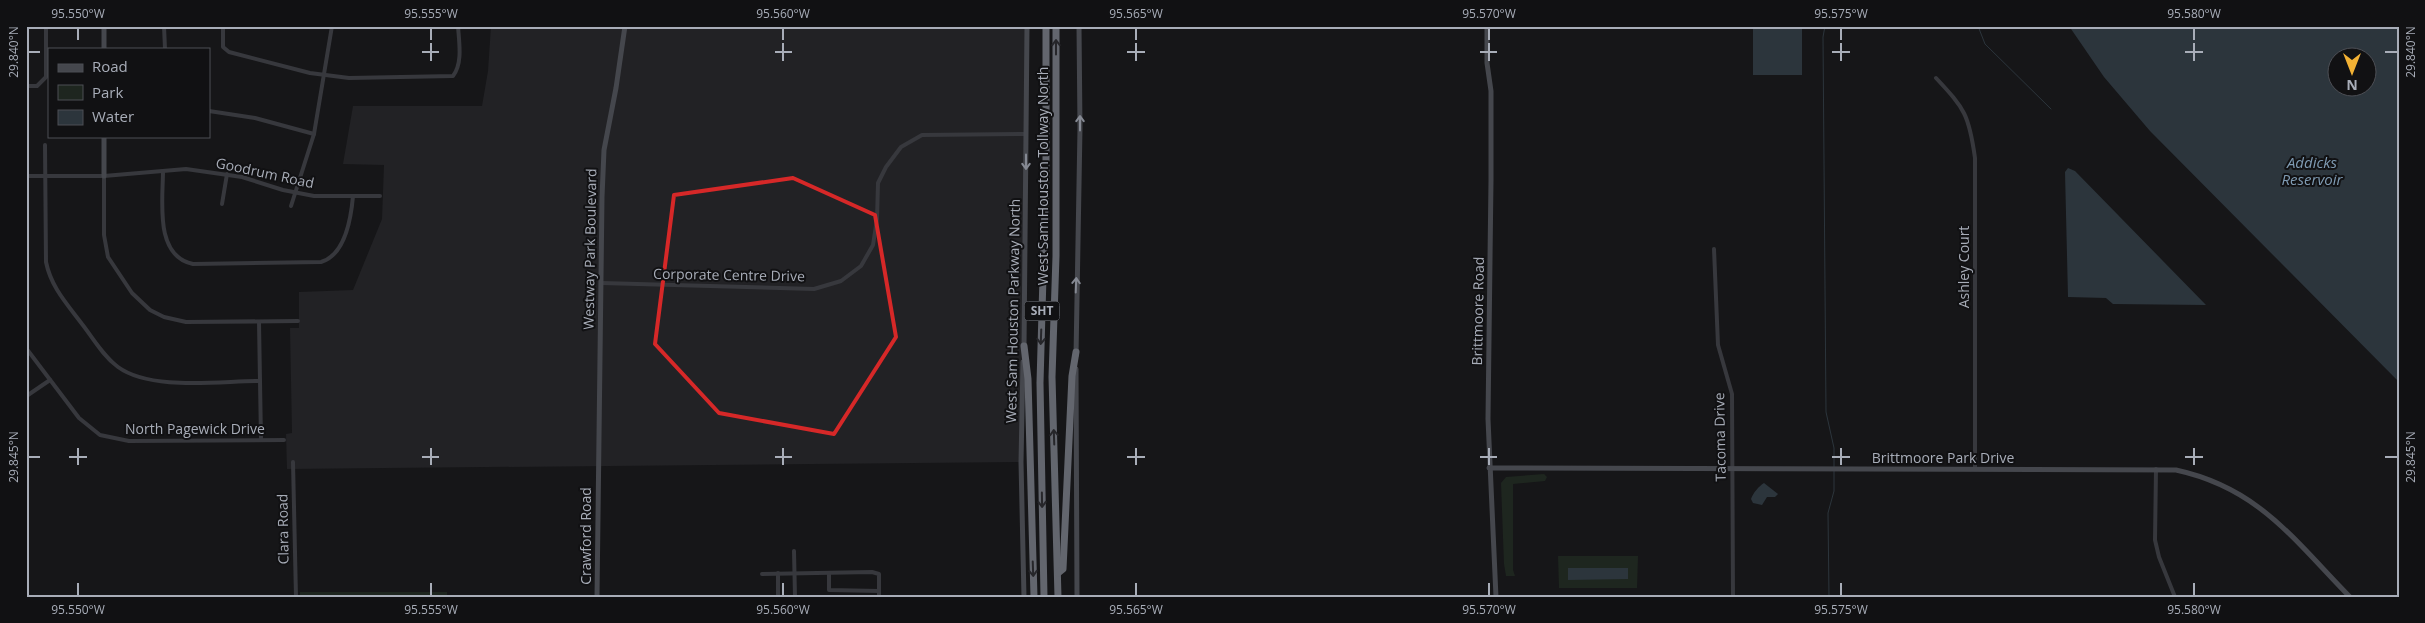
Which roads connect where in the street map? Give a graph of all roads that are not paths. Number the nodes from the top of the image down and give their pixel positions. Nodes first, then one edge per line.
1 (46, 26) edge
2 (104, 26) edge
3 (164, 26) edge
4 (223, 26) edge
5 (332, 26) edge
6 (458, 26) edge
7 (625, 26) edge
8 (1027, 26) edge
9 (1046, 26) edge
10 (1056, 26) edge
11 (1079, 26) edge
12 (1487, 26) edge
13 (104, 48) edge
14 (165, 48) edge
15 (324, 75) junction
16 (1936, 78) dead end
17 (26, 86) edge
18 (210, 111) edge
19 (314, 134) junction
20 (1026, 134) junction
21 (104, 138) edge
22 (44, 146) dead end
23 (163, 171) junction
24 (227, 174) junction
25 (26, 176) edge
26 (45, 176) junction
27 (104, 176) junction
28 (295, 192) junction
29 (353, 196) junction
30 (380, 196) dead end
31 (222, 204) dead end
32 (291, 206) dead end
33 (1714, 249) dead end
34 (602, 283) junction
35 (298, 321) dead end
36 (259, 322) junction
37 (1024, 346) junction
38 (26, 348) edge
39 (1076, 352) junction
40 (50, 380) junction
41 (260, 381) junction
42 (28, 395) dead end
43 (260, 440) junction
44 (284, 440) dead end
45 (294, 462) dead end
46 (1489, 468) junction
47 (1975, 468) junction
48 (2156, 469) junction
49 (1731, 470) junction
50 (597, 474) joint
51 (794, 551) dead end
52 (829, 572) junction
53 (778, 573) junction
54 (795, 573) junction
55 (1058, 573) junction
56 (762, 574) dead end
57 (879, 591) junction
58 (296, 597) edge
59 (597, 597) edge
60 (778, 597) edge
61 (795, 597) edge
62 (879, 597) edge
63 (1024, 597) edge
64 (1034, 597) edge
65 (1044, 597) edge
66 (1058, 597) edge
67 (1077, 597) edge
68 (1496, 597) edge
69 (1733, 597) edge
70 (2176, 597) edge
71 (2350, 597) edge

1 - 17 street
2 - 13 main road
3 - 14 street
4 - 15 street
5 - 15 street
6 - 15 street
7 - 34 main road, Westway Park Boulevard
8 - 20 main road, West Sam Houston Parkway North
9 -> 65 highway, West Sam Houston Tollway North / SHT
55 -> 10 highway, West Sam Houston Tollway North / SHT
39 -> 11 main road
12 - 46 main road, Brittmoore Road
15 - 19 street
16 - 47 street, Ashley Court
18 - 19 street
19 - 28 street
20 - 34 street, Corporate Centre Drive
20 -> 37 main road, West Sam Houston Parkway North
21 - 27 main road
22 - 26 street
23 - 24 street, Goodrum Road
23 - 27 street, Goodrum Road
23 - 29 street
24 - 28 street, Goodrum Road
24 - 31 street
25 - 26 street, Goodrum Road
26 - 27 street, Goodrum Road
26 - 41 street
27 - 36 street
28 - 29 street, Goodrum Road
28 - 32 street
29 - 30 street, Goodrum Road
33 - 49 street, Tacoma Drive
34 - 50 main road, Westway Park Boulevard
35 - 36 street
36 - 41 street
37 - 63 main road, West Sam Houston Parkway North
37 -> 64 highway
38 - 40 street
39 - 55 highway
39 - 67 main road
40 - 42 street
40 - 43 street, North Pagewick Drive
41 - 43 street
43 - 44 street, North Pagewick Drive
45 - 58 street, Clara Road
46 - 49 main road, Brittmoore Park Drive
46 - 68 main road, Brittmoore Road
47 - 48 main road, Brittmoore Park Drive
47 - 49 main road, Brittmoore Park Drive
48 - 70 street
48 - 71 main road, Brittmoore Park Drive
49 - 69 street, Tacoma Drive
50 - 59 main road, Crawford Road
51 - 54 street
52 - 54 street
52 - 57 street
52 - 57 street
53 - 54 street
53 - 56 street
53 - 60 street
54 - 61 street
55 - 66 highway, West Sam Houston Tollway North / SHT
57 - 62 street

